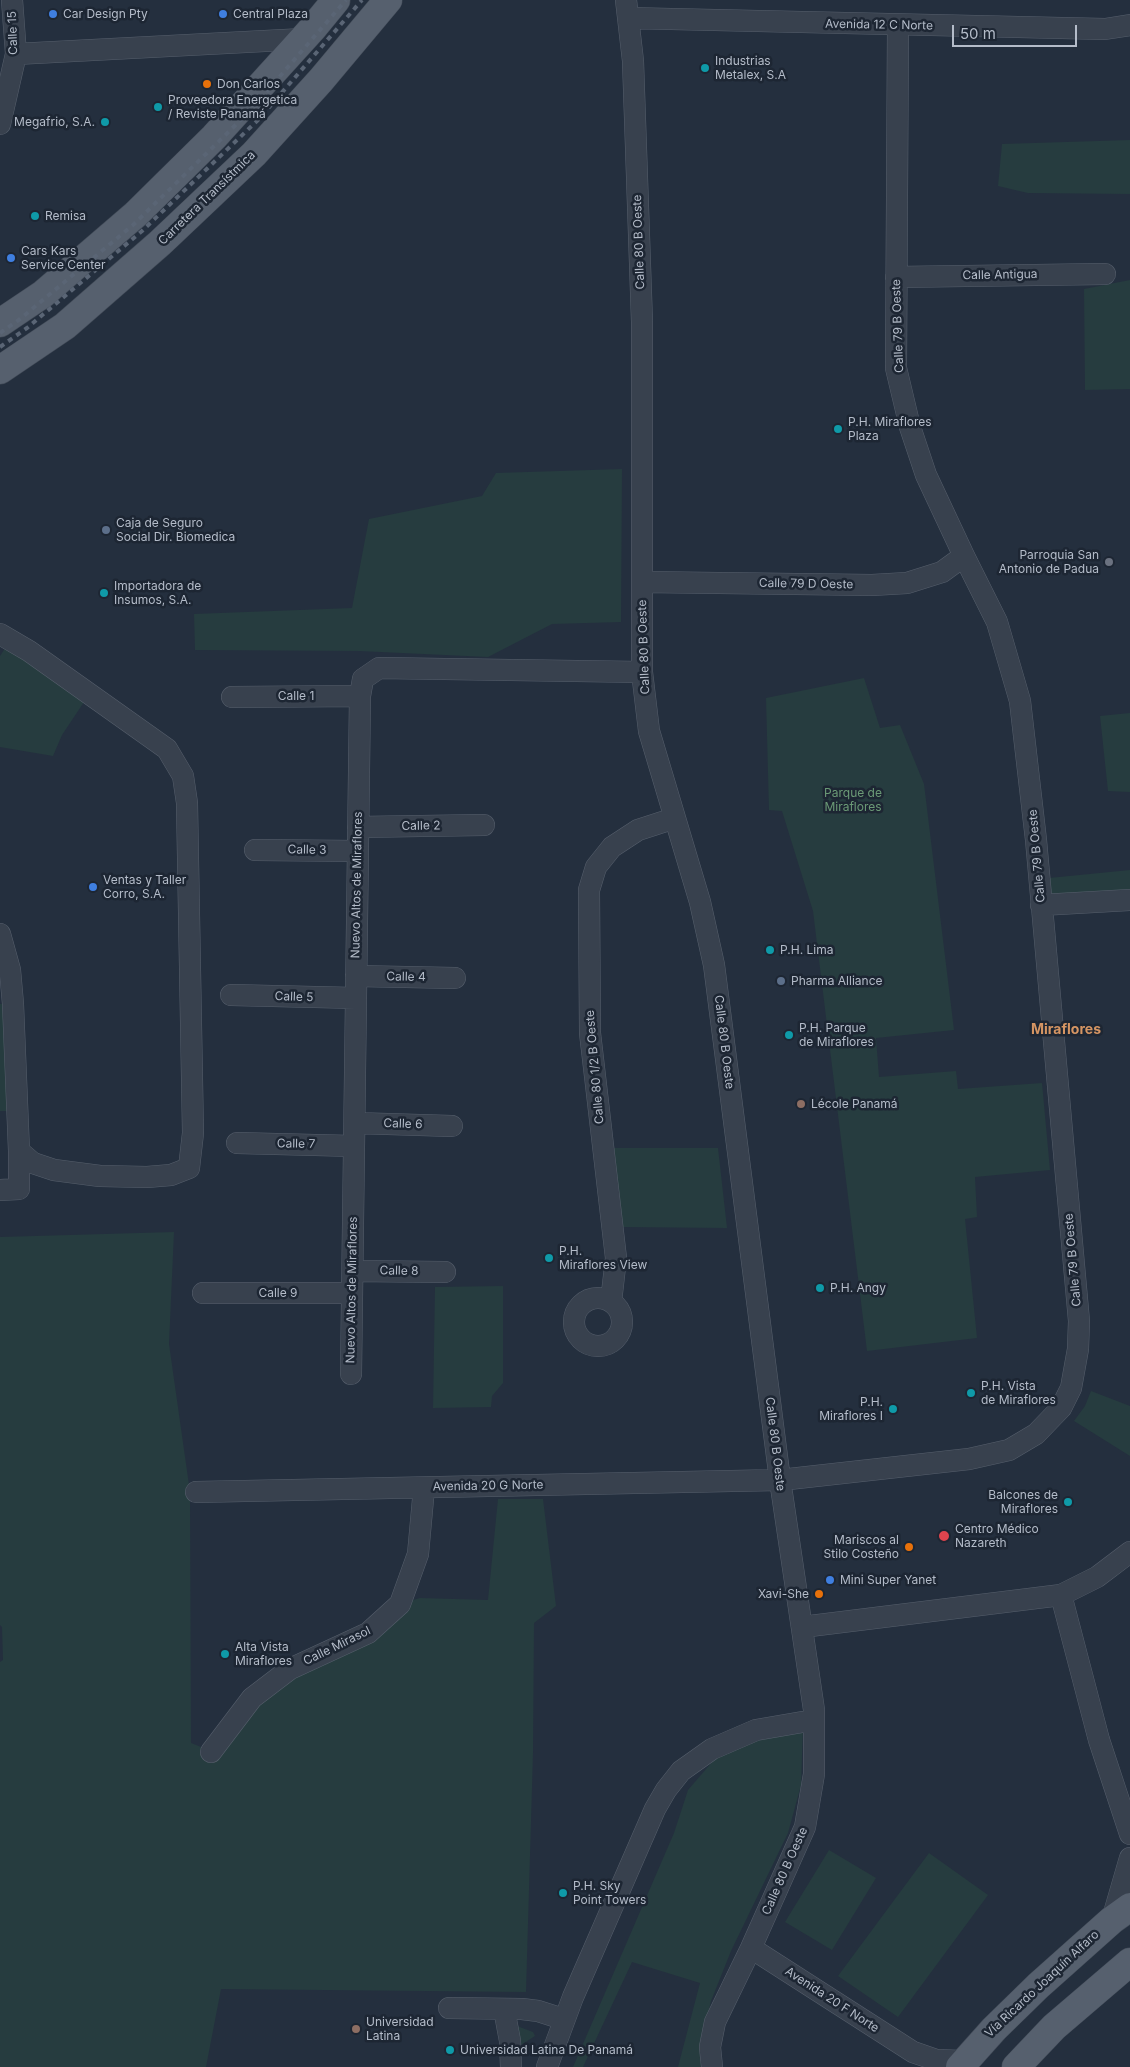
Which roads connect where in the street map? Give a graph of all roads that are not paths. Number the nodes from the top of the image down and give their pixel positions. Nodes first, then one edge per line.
1 (12, 0) edge
2 (336, 0) edge
3 (388, 0) edge
4 (627, 9) edge
5 (1130, 25) edge
6 (898, 26) junction
7 (303, 39) junction
8 (16, 54) junction
9 (0, 124) edge
10 (1105, 274) dead end
11 (896, 277) junction
12 (0, 323) edge
13 (0, 370) edge
14 (964, 556) junction
15 (642, 582) junction
16 (0, 634) edge
17 (642, 672) junction
18 (360, 696) junction
19 (232, 697) dead end
20 (675, 818) junction
21 (484, 825) dead end
22 (358, 827) junction
23 (256, 850) dead end
24 (358, 851) junction
25 (1130, 900) edge
26 (1041, 906) junction
27 (0, 934) edge
28 (356, 976) junction
29 (455, 978) dead end
30 (232, 995) dead end
31 (356, 998) junction
32 (354, 1123) junction
33 (452, 1126) dead end
34 (237, 1143) dead end
35 (354, 1146) junction
36 (19, 1151) junction
37 (0, 1190) edge
38 (353, 1271) junction
39 (445, 1272) dead end
40 (203, 1293) dead end
41 (352, 1293) junction
42 (611, 1302) dead end
43 (351, 1374) dead end
44 (780, 1480) junction
45 (424, 1488) junction
46 (196, 1492) dead end
47 (1130, 1552) edge
48 (1061, 1596) junction
49 (802, 1627) junction
50 (814, 1720) junction
51 (211, 1752) dead end
52 (1130, 1834) edge
53 (1130, 1858) edge
54 (1121, 1913) edge
55 (751, 1948) junction
56 (1130, 1962) edge
57 (450, 2008) dead end
58 (504, 2009) junction
59 (563, 2019) junction
60 (1054, 2026) junction
61 (913, 2060) edge
62 (962, 2064) edge
63 (511, 2067) edge
64 (547, 2067) edge
65 (712, 2067) edge
66 (1016, 2067) edge
67 (1038, 2067) edge

1 - 8 street, Calle 15
2 - 7 main road
3 - 13 main road, Carretera Transístmica
4 - 6 street, Avenida 12 C Norte
4 - 15 street, Calle 80 B Oeste
5 - 6 street, Avenida 12 C Norte
6 - 11 street, Calle 79 B Oeste
7 - 8 street
7 - 12 main road
8 - 9 street, Calle 15
10 - 11 street, Calle Antigua
11 - 14 street, Calle 79 B Oeste
14 - 15 street, Calle 79 D Oeste
14 - 26 street, Calle 79 B Oeste
15 - 17 street, Calle 80 B Oeste
16 - 36 street
17 - 18 street, Nuevo Altos de Miraflores
17 - 20 street, Calle 80 B Oeste
18 - 19 street, Calle 1
18 - 22 street, Nuevo Altos de Miraflores
20 - 42 street, Calle 80 1/2 B Oeste
20 - 44 street, Calle 80 B Oeste
21 - 22 street, Calle 2
22 - 24 street, Nuevo Altos de Miraflores
23 - 24 street, Calle 3
24 - 28 street, Nuevo Altos de Miraflores
25 - 26 street
26 - 44 street, Calle 79 B Oeste
27 - 36 street
28 - 29 street, Calle 4
28 - 31 street, Nuevo Altos de Miraflores
30 - 31 street, Calle 5
31 - 32 street, Nuevo Altos de Miraflores
32 - 33 street, Calle 6
32 - 35 street, Nuevo Altos de Miraflores
34 - 35 street, Calle 7
35 - 38 street, Nuevo Altos de Miraflores
36 - 37 street
38 - 39 street, Calle 8
38 - 41 street, Nuevo Altos de Miraflores
40 - 41 street, Calle 9
41 - 43 street, Nuevo Altos de Miraflores
44 - 45 street, Avenida 20 G Norte
44 - 49 street, Calle 80 B Oeste
45 - 46 street, Avenida 20 G Norte
45 - 51 street, Calle Mirasol
47 - 48 street
48 - 49 street
48 - 52 street
49 - 50 street, Calle 80 B Oeste
50 - 55 street, Calle 80 B Oeste
50 - 59 street
53 - 54 street
54 - 62 main road, Vía Ricardo Joaquín Alfaro
55 - 61 street, Avenida 20 F Norte
55 - 65 street, Calle 80 B Oeste
56 - 60 main road
57 - 58 street
58 - 59 street
58 - 63 street
59 - 64 street
60 - 66 main road
60 - 67 main road
61 - 62 street, Avenida 20 F Norte

